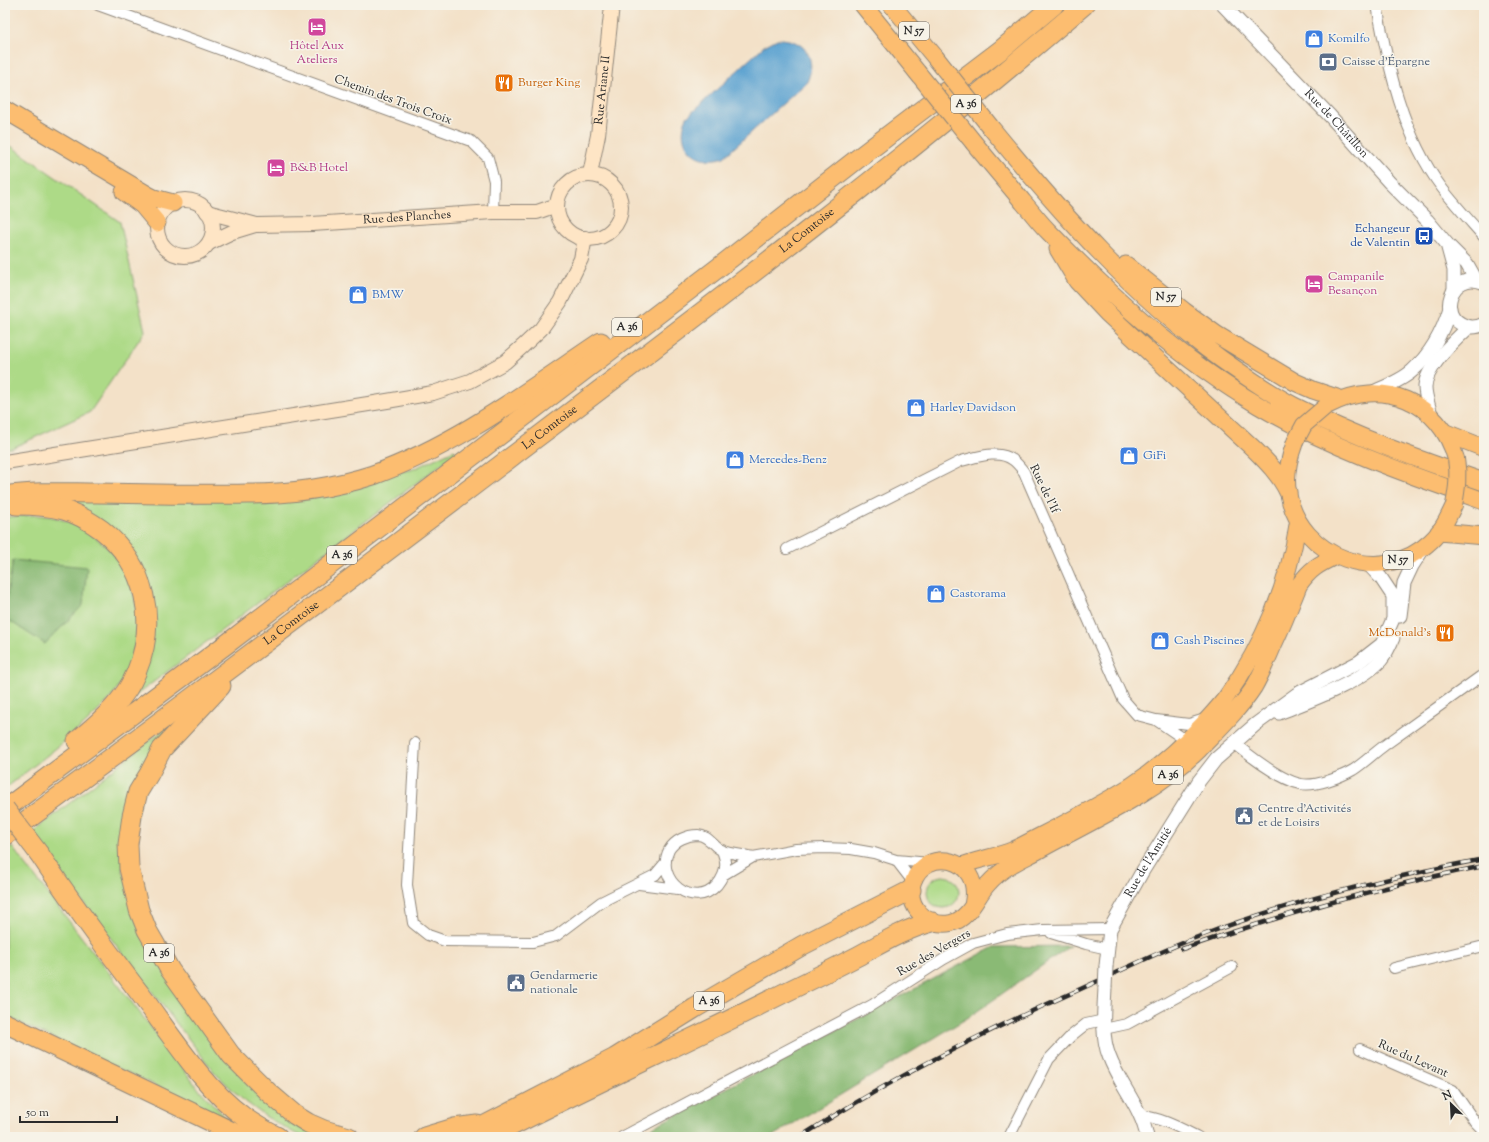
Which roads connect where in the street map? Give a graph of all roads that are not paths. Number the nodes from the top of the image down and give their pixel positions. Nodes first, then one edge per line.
1 (98, 5) edge
2 (612, 5) edge
3 (863, 5) edge
4 (892, 5) edge
5 (1054, 5) edge
6 (1084, 5) edge
7 (1223, 5) edge
8 (1377, 5) edge
9 (5, 110) edge
10 (5, 122) edge
11 (1018, 160) junction
12 (590, 174) junction
13 (173, 203) junction
14 (557, 205) junction
15 (207, 212) junction
16 (493, 212) junction
17 (157, 223) junction
18 (257, 225) junction
19 (1047, 230) junction
20 (1484, 237) edge
21 (585, 238) junction
22 (208, 243) junction
23 (1447, 244) junction
24 (1480, 282) edge
25 (1454, 290) junction
26 (677, 299) junction
27 (1450, 308) junction
28 (1484, 324) edge
29 (1469, 327) junction
30 (1371, 393) junction
31 (1333, 403) junction
32 (1431, 415) junction
33 (1446, 433) junction
34 (1484, 448) edge
35 (5, 462) edge
36 (1484, 482) edge
37 (1288, 492) junction
38 (5, 496) edge
39 (1484, 501) edge
40 (5, 508) edge
41 (1298, 522) junction
42 (1440, 532) junction
43 (1484, 536) edge
44 (1425, 547) junction
45 (787, 549) dead end
46 (1336, 556) junction
47 (1368, 564) junction
48 (247, 657) junction
49 (1484, 674) edge
50 (1209, 718) junction
51 (1156, 720) junction
52 (1224, 724) junction
53 (1256, 724) junction
54 (1187, 741) junction
55 (415, 743) dead end
56 (1234, 743) junction
57 (5, 804) edge
58 (5, 809) edge
59 (5, 821) edge
60 (5, 836) edge
61 (722, 850) junction
62 (37, 857) junction
63 (753, 858) junction
64 (896, 860) junction
65 (666, 862) junction
66 (930, 863) junction
67 (961, 866) junction
68 (724, 875) junction
69 (638, 884) junction
70 (912, 886) junction
71 (678, 889) junction
72 (973, 903) junction
73 (932, 922) junction
74 (1110, 929) junction
75 (1043, 930) junction
76 (1484, 946) edge
77 (1108, 948) junction
78 (1232, 967) dead end
79 (1394, 968) dead end
80 (5, 1024) edge
81 (1104, 1025) junction
82 (1360, 1049) dead end
83 (1139, 1115) junction
84 (488, 1131) edge
85 (1484, 1131) edge
86 (244, 1137) edge
87 (266, 1137) edge
88 (278, 1137) edge
89 (348, 1137) edge
90 (424, 1137) edge
91 (462, 1137) edge
92 (622, 1137) edge
93 (1009, 1137) edge
94 (1147, 1137) edge
95 (1198, 1137) edge

1 - 16 street, Chemin des Trois Croix
2 - 12 main road, Rue Ariane II
3 - 19 highway, N 57, bridge
4 - 11 highway, N 57, bridge
5 - 26 highway, La Comtoise / A 36
6 - 48 highway, La Comtoise / A 36
7 - 23 street, Rue de Châtillon
8 - 20 street
9 - 13 highway
10 - 17 highway
11 - 31 highway, N 57
11 - 36 highway, N 57
12 - 14 main road
12 - 21 main road
13 - 15 main road
13 - 17 main road
14 - 16 main road, Rue des Planches
14 - 21 main road
15 - 18 main road
15 - 22 main road
16 - 18 main road, Rue des Planches
17 - 22 main road
18 - 22 main road
19 - 37 highway, N 57
19 - 39 highway, N 57
21 - 35 main road
23 - 24 street, Rue de Châtillon
23 - 25 street, Rue de Châtillon
24 - 25 street
25 - 27 street, Rue de Châtillon
26 - 38 highway, A 36
26 - 58 highway, La Comtoise / A 36
27 - 29 street
27 - 30 street, N 57
28 - 29 street
29 - 32 street, N 57
30 - 31 main road, N 57
30 - 32 main road, N 57
31 - 37 main road, N 57, bridge
32 - 33 main road, N 57
33 - 34 highway, N 57
33 - 42 main road, N 57, bridge
37 - 41 main road, N 57
40 - 57 highway
41 - 46 main road, N 57
41 - 50 main road, A 36
42 - 43 highway
42 - 44 main road, N 57
44 - 47 main road, N 57
44 - 53 street, Rue de l'Amitié
45 - 51 street, Rue de l'If
46 - 47 main road, N 57
46 - 52 main road, A 36
47 - 53 street, Rue de l'Amitié
48 - 60 highway, La Comtoise / A 36
48 - 89 highway, A 36
49 - 56 street
50 - 51 street
50 - 54 main road, A 36
51 - 54 street
52 - 54 street
52 - 72 main road, A 36
53 - 56 street, Rue de l'Amitié
54 - 67 main road, A 36
55 - 69 street
56 - 74 street, Rue de l'Amitié
58 - 62 highway, A 36, bridge
59 - 62 highway, A 36
61 - 63 street
61 - 65 street
61 - 68 street
62 - 87 highway, A 36
62 - 88 highway, A 36
63 - 64 street
63 - 68 street
64 - 66 street
64 - 70 street
65 - 69 street
65 - 71 street
66 - 67 main road
66 - 70 main road, A 36
67 - 72 main road
68 - 71 street
69 - 71 street
70 - 73 main road
70 - 84 highway, A 36
72 - 73 main road, A 36
73 - 84 highway, A 36
74 - 75 street, Rue des Vergers
74 - 77 street, Rue de l'Amitié
75 - 77 street
75 - 92 street, Rue des Vergers
76 - 79 street
77 - 81 street, Rue de l'Amitié, bridge
78 - 81 street
80 - 86 highway
81 - 83 street, Rue de l'Amitié
81 - 93 street
82 - 85 street, Rue du Levant
83 - 94 street, Rue de l'Amitié
83 - 95 street
84 - 90 highway, A 36
84 - 91 highway, A 36

